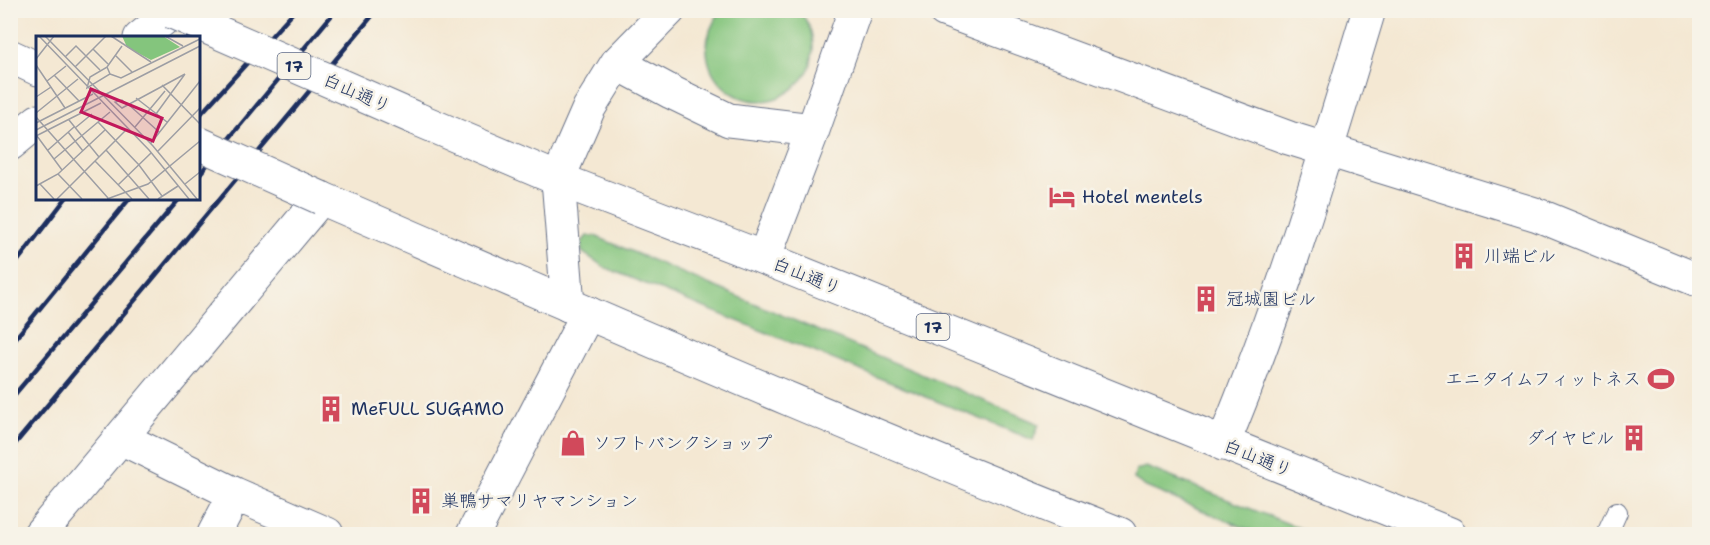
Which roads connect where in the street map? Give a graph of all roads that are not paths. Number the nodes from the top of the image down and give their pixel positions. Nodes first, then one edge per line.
1 (669, 10) edge
2 (855, 10) edge
3 (944, 10) edge
4 (1369, 10) edge
5 (170, 11) edge
6 (143, 36) edge
7 (10, 56) edge
8 (617, 63) junction
9 (36, 68) edge
10 (813, 130) junction
11 (200, 144) edge
12 (1327, 151) junction
13 (558, 179) junction
14 (321, 198) junction
15 (764, 258) junction
16 (1700, 281) edge
17 (578, 309) junction
18 (121, 438) junction
19 (1223, 444) junction
20 (236, 494) junction
21 (1617, 512) dead end
22 (40, 534) edge
23 (214, 534) edge
24 (327, 534) edge
25 (473, 534) edge
26 (1120, 534) edge
27 (1450, 534) edge
28 (1607, 534) edge

1 - 8 main road
2 - 10 main road
3 - 12 main road
4 - 12 main road
5 - 6 main road
5 - 13 main road, 白山通り / 17, bridge
7 - 9 main road
8 - 10 main road
8 - 13 main road
10 - 15 main road
11 - 14 main road, bridge
12 - 16 main road
12 - 19 main road
13 - 15 main road, 白山通り / 17
13 - 17 main road
14 - 17 main road
14 - 18 main road
15 - 19 main road, 白山通り / 17
17 - 25 main road
17 - 26 main road
18 - 20 main road
18 - 22 main road
19 - 27 main road, 白山通り / 17
20 - 23 main road
20 - 24 main road
21 - 28 lane

